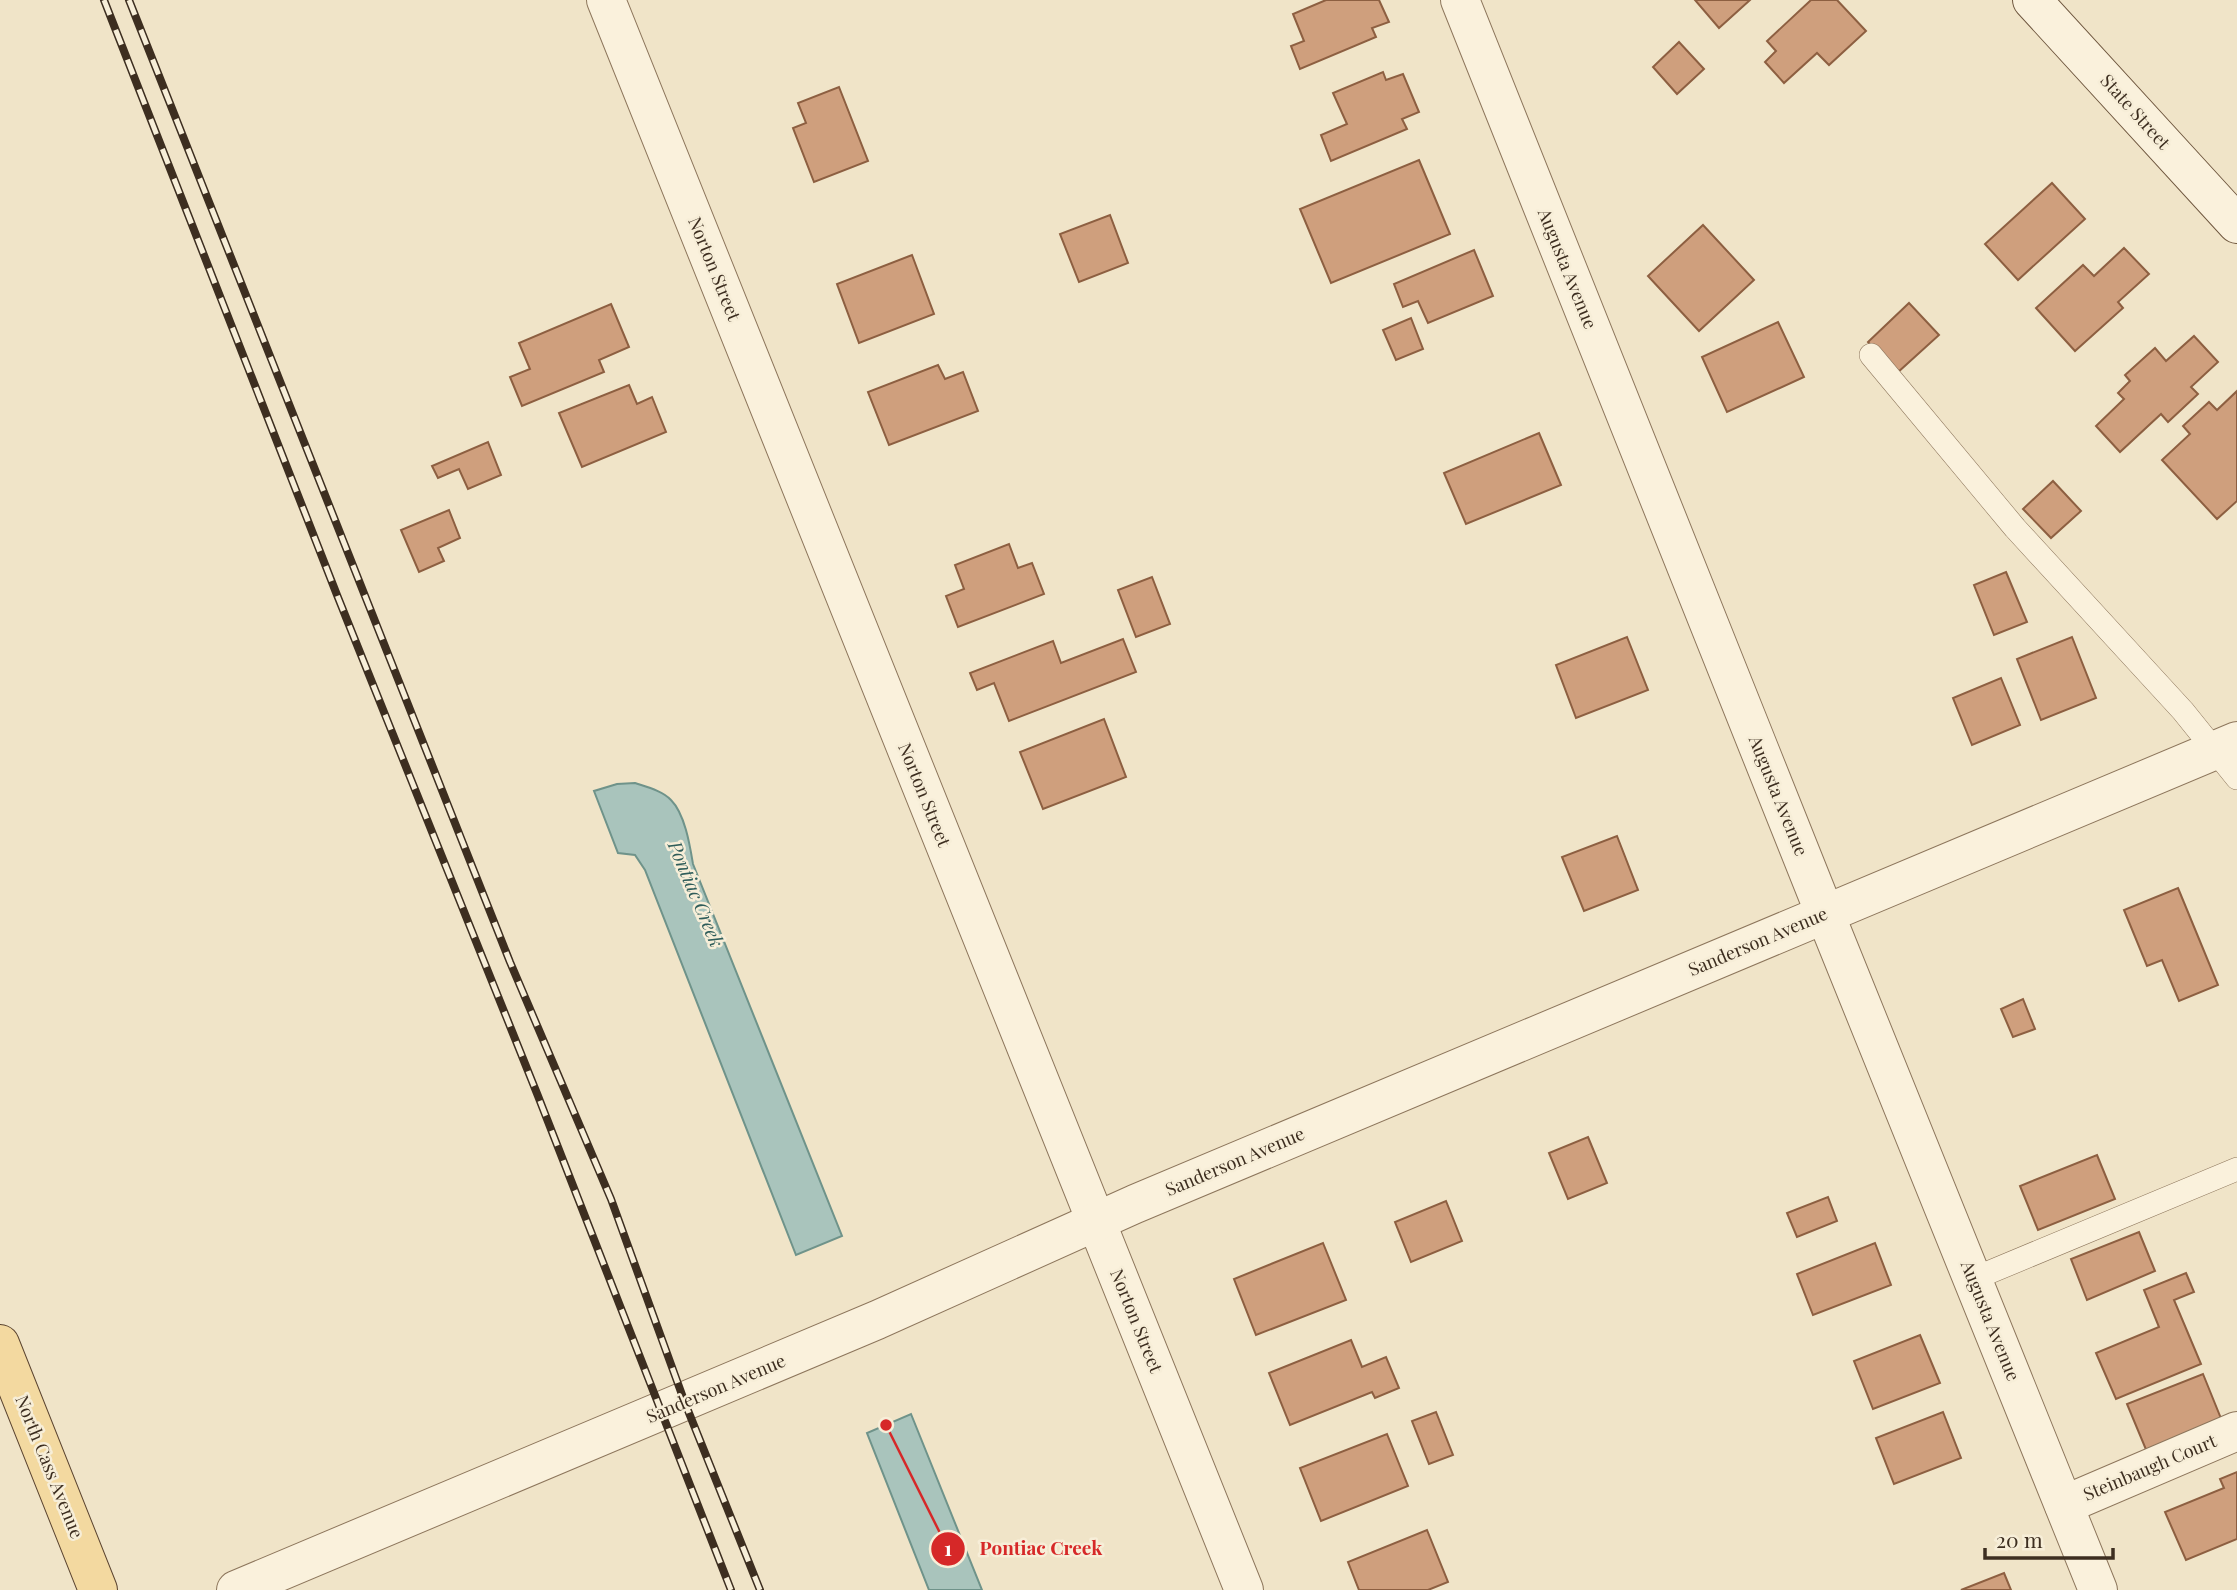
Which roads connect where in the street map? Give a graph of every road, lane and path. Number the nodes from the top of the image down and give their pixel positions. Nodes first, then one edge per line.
1 (606, 0) edge
2 (1460, 0) edge
3 (2032, 0) edge
4 (2237, 224) edge
5 (1871, 355) dead end
6 (2229, 756) edge
7 (1825, 914) junction
8 (2237, 1169) edge
9 (1096, 1223) junction
10 (1973, 1279) junction
11 (0, 1344) edge
12 (2237, 1431) edge
13 (2064, 1505) junction
14 (98, 1590) edge
15 (236, 1590) edge
16 (1244, 1590) edge
17 (2098, 1590) edge

1 - 9 street, Norton Street
2 - 7 street, Augusta Avenue
3 - 4 street, State Street
5 - 6 lane
6 - 7 street, Sanderson Avenue
7 - 9 street, Sanderson Avenue
7 - 10 street, Augusta Avenue
8 - 10 lane
9 - 15 street, Sanderson Avenue
9 - 16 street, Norton Street
10 - 13 street, Augusta Avenue
11 - 14 main road, North Cass Avenue
12 - 13 street, Steinbaugh Court
13 - 17 street, Augusta Avenue

